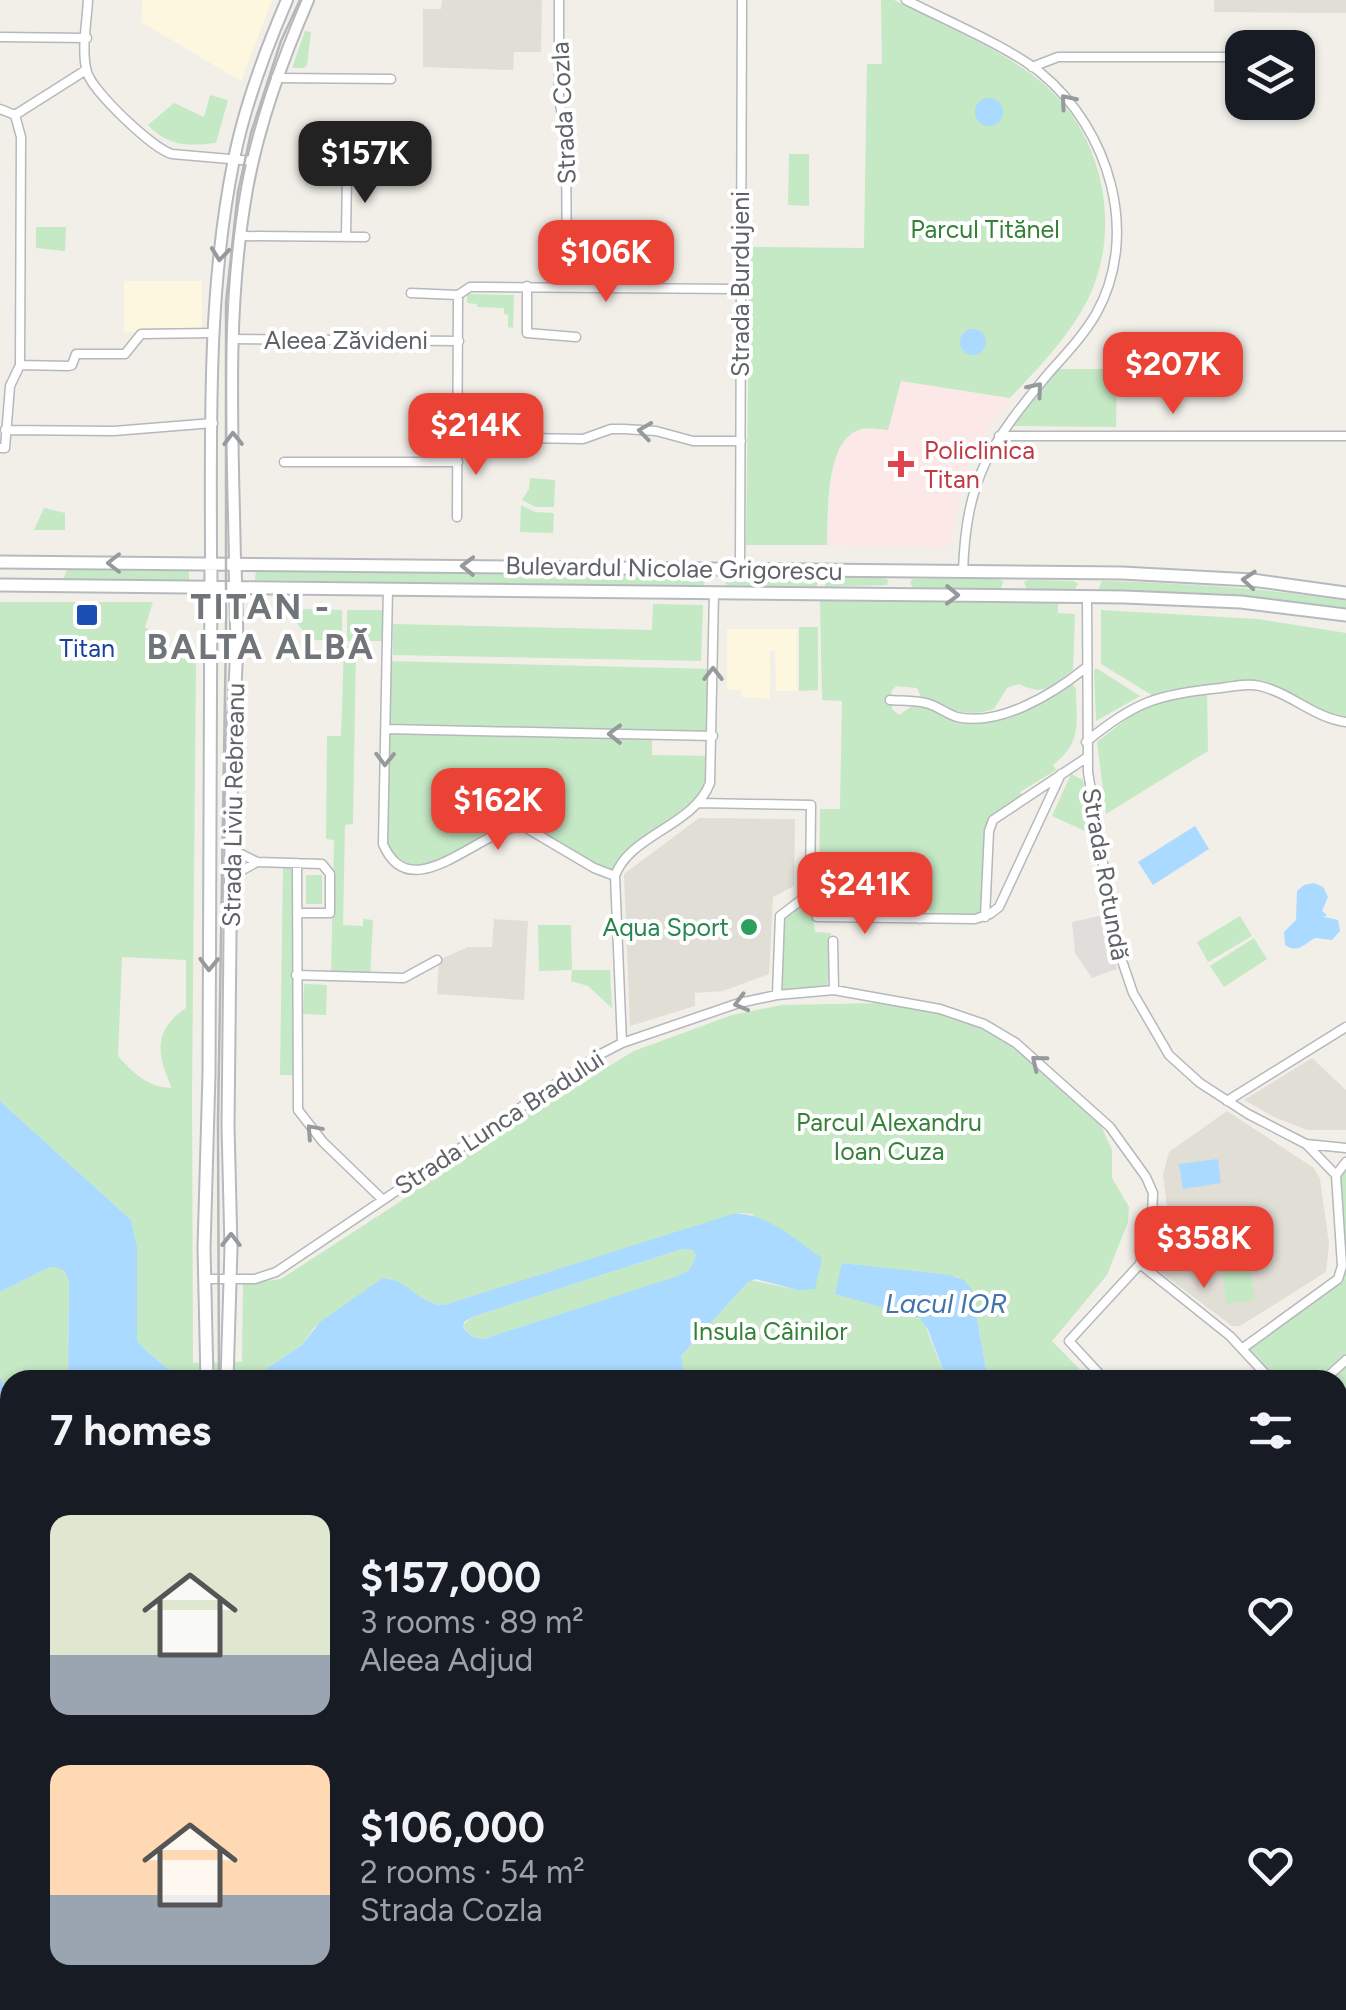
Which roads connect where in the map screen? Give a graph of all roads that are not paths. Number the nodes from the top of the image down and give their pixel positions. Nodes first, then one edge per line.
1 (88, 0) edge
2 (287, 0) edge
3 (308, 0) edge
4 (559, 0) edge
5 (742, 0) edge
6 (906, 0) edge
7 (0, 37) edge
8 (87, 38) junction
9 (1225, 58) edge
10 (1032, 67) junction
11 (86, 70) junction
12 (276, 78) junction
13 (391, 80) dead end
14 (0, 109) edge
15 (15, 115) junction
16 (234, 158) junction
17 (253, 161) junction
18 (346, 176) dead end
19 (240, 236) junction
20 (346, 236) junction
21 (365, 237) dead end
22 (527, 286) junction
23 (566, 286) junction
24 (740, 289) junction
25 (411, 294) dead end
26 (458, 294) junction
27 (214, 333) junction
28 (576, 337) dead end
29 (233, 339) junction
30 (459, 340) junction
31 (20, 365) junction
32 (212, 423) junction
33 (5, 430) junction
34 (999, 436) junction
35 (1346, 436) edge
36 (458, 437) junction
37 (740, 441) junction
38 (0, 448) edge
39 (284, 462) dead end
40 (458, 462) junction
41 (457, 517) dead end
42 (0, 562) edge
43 (211, 563) junction
44 (235, 563) junction
45 (714, 568) junction
46 (740, 568) junction
47 (899, 570) junction
48 (964, 572) junction
49 (1012, 572) junction
50 (1087, 573) junction
51 (0, 585) edge
52 (236, 586) junction
53 (211, 587) junction
54 (388, 588) junction
55 (714, 592) junction
56 (899, 594) junction
57 (1346, 594) edge
58 (1012, 596) junction
59 (1086, 596) junction
60 (1346, 615) edge
61 (1085, 668) junction
62 (890, 700) dead end
63 (1346, 722) edge
64 (386, 729) junction
65 (713, 736) junction
66 (1086, 742) junction
67 (1086, 758) junction
68 (1061, 774) junction
69 (699, 803) junction
70 (231, 849) junction
71 (257, 862) junction
72 (297, 862) junction
73 (615, 876) junction
74 (810, 876) junction
75 (230, 877) junction
76 (810, 893) junction
77 (297, 913) junction
78 (984, 916) junction
79 (920, 918) junction
80 (834, 941) dead end
81 (437, 960) dead end
82 (296, 975) junction
83 (834, 990) junction
84 (776, 995) junction
85 (1346, 1026) edge
86 (622, 1043) junction
87 (1226, 1101) junction
88 (1306, 1144) junction
89 (1346, 1148) edge
90 (1346, 1162) edge
91 (1336, 1175) junction
92 (382, 1199) junction
93 (1140, 1264) junction
94 (206, 1279) junction
95 (230, 1279) junction
96 (1243, 1348) junction
97 (206, 1370) edge
98 (226, 1370) edge
99 (1096, 1370) edge
100 (1262, 1370) edge

1 - 8 street
2 - 16 street, Strada Liviu Rebreanu
3 - 12 street, Strada Liviu Rebreanu
4 - 23 street, Strada Cozla
5 - 24 street, Strada Burdujeni
6 - 10 street
7 - 8 street
8 - 11 street
9 - 10 street
34 -> 10 street
11 - 15 street
11 - 16 street
12 - 13 street
12 - 17 street, Strada Liviu Rebreanu
14 - 15 street
15 - 31 street
16 - 17 street
16 -> 27 street, Strada Liviu Rebreanu
17 - 19 street, Strada Liviu Rebreanu
18 - 20 street
19 - 20 street
19 - 29 street, Strada Liviu Rebreanu
20 - 21 street
22 - 23 street
22 - 26 street
22 - 28 street
23 - 24 street
24 - 37 street, Strada Burdujeni
25 - 26 street
26 - 30 street, Aleea Zăvideni
27 - 31 street
27 - 32 street, Strada Liviu Rebreanu
29 - 30 street, Aleea Zăvideni
44 -> 29 street, Strada Liviu Rebreanu
30 - 36 street, Aleea Zăvideni
31 - 33 street
32 - 33 street
32 - 43 street, Strada Liviu Rebreanu
33 - 38 street
34 - 35 street
34 - 48 street
37 -> 36 street
36 - 40 street, Aleea Zăvideni
37 - 46 street, Strada Burdujeni
39 - 40 street
40 - 41 street, Aleea Zăvideni
43 -> 42 main road, Bulevardul Nicolae Grigorescu
43 - 44 main road, Bulevardul Nicolae Grigorescu
43 - 53 main road, Strada Liviu Rebreanu
45 -> 44 main road, Bulevardul Nicolae Grigorescu
44 - 52 main road, Strada Liviu Rebreanu
45 - 46 main road, Bulevardul Nicolae Grigorescu
45 - 55 main road
46 - 47 main road, Bulevardul Nicolae Grigorescu
47 - 48 main road, Bulevardul Nicolae Grigorescu
47 - 56 main road
48 - 49 main road, Bulevardul Nicolae Grigorescu
49 - 50 main road, Bulevardul Nicolae Grigorescu
49 - 58 main road
57 -> 50 main road, Bulevardul Nicolae Grigorescu
50 - 59 main road
51 - 53 main road, Bulevardul Nicolae Grigorescu
52 - 53 main road, Bulevardul Nicolae Grigorescu
52 - 54 main road, Bulevardul Nicolae Grigorescu
52 - 70 main road, Strada Liviu Rebreanu
53 -> 94 main road, Strada Liviu Rebreanu
54 - 55 main road, Bulevardul Nicolae Grigorescu
54 - 64 street
55 - 56 main road, Bulevardul Nicolae Grigorescu
65 -> 55 street
56 -> 58 main road, Bulevardul Nicolae Grigorescu
58 - 59 main road, Bulevardul Nicolae Grigorescu
59 - 60 main road, Bulevardul Nicolae Grigorescu
59 - 61 street, Strada Rotundă
61 - 62 street
61 - 66 street, Strada Rotundă
63 - 66 street
65 -> 64 street
64 -> 73 street
65 - 69 street
66 - 67 street, Strada Rotundă
67 - 68 street
67 - 87 street, Strada Rotundă
68 - 78 street
68 - 78 street
69 - 73 street
69 - 74 street
70 - 71 street
70 - 75 main road, Strada Liviu Rebreanu
71 - 72 street
71 - 75 street
72 - 77 street
72 - 77 street
73 - 86 street, Strada Lunca Bradului
74 - 76 street
74 - 79 street
95 -> 75 main road, Strada Liviu Rebreanu
76 - 79 street
76 - 84 street
77 - 82 street
78 - 79 street
80 - 83 street
81 - 82 street
92 -> 82 street
83 - 84 street
93 -> 83 street
84 -> 86 street
85 - 87 street
86 - 92 street, Strada Lunca Bradului
87 - 88 street, Strada Rotundă
88 - 89 street, Strada Rotundă
88 - 91 street
90 - 91 street
91 - 96 street
92 - 95 street, Strada Lunca Bradului
93 - 96 street
93 - 99 street
94 - 95 street, Strada Lunca Bradului
94 - 97 main road, Strada Liviu Rebreanu
95 - 98 main road, Strada Liviu Rebreanu
96 - 100 street

